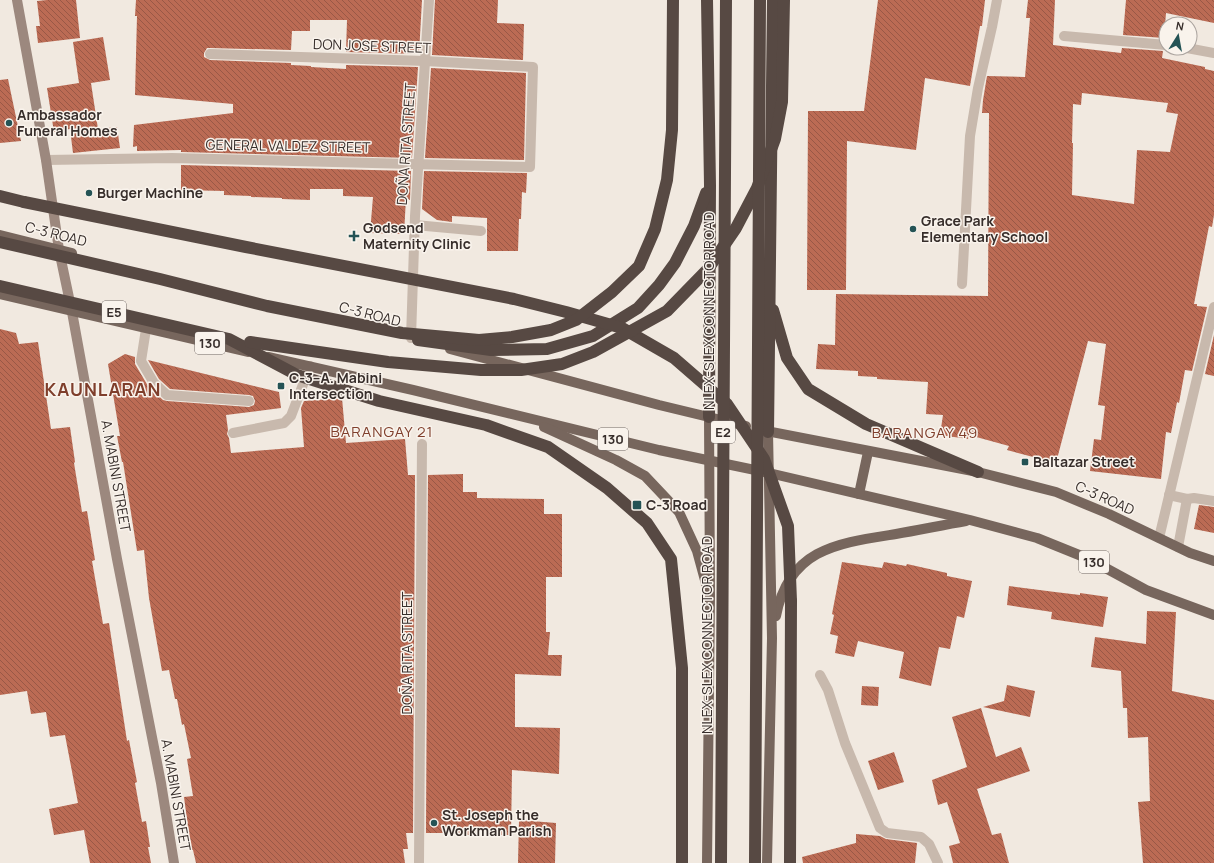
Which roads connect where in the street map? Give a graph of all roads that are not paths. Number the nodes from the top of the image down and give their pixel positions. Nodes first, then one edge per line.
1 (17, 0) edge
2 (429, 0) edge
3 (673, 0) edge
4 (707, 0) edge
5 (726, 0) edge
6 (760, 0) edge
7 (772, 0) edge
8 (784, 0) edge
9 (996, 0) edge
10 (1064, 36) dead end
11 (1158, 44) edge
12 (1198, 50) edge
13 (1214, 52) edge
14 (210, 54) dead end
15 (425, 61) junction
16 (46, 160) junction
17 (418, 164) junction
18 (530, 166) joint
19 (710, 184) junction
20 (0, 196) edge
21 (415, 225) junction
22 (481, 231) dead end
23 (0, 235) edge
24 (0, 242) edge
25 (60, 250) junction
26 (962, 284) dead end
27 (0, 286) edge
28 (0, 294) edge
29 (769, 298) junction
30 (1214, 307) edge
31 (72, 312) junction
32 (146, 329) junction
33 (411, 338) junction
34 (229, 339) junction
35 (310, 366) junction
36 (249, 402) dead end
37 (517, 416) junction
38 (709, 417) junction
39 (233, 432) dead end
40 (768, 432) junction
41 (422, 444) dead end
42 (868, 452) junction
43 (710, 461) junction
44 (978, 472) junction
45 (769, 473) junction
46 (859, 494) junction
47 (1169, 495) junction
48 (1187, 499) junction
49 (1214, 501) edge
50 (970, 520) junction
51 (1159, 538) junction
52 (1178, 547) junction
53 (1214, 561) edge
54 (710, 596) junction
55 (1214, 615) edge
56 (772, 638) junction
57 (820, 675) dead end
58 (174, 863) edge
59 (419, 863) edge
60 (682, 863) edge
61 (707, 863) edge
62 (721, 863) edge
63 (755, 863) edge
64 (767, 863) edge
65 (790, 863) edge
66 (938, 863) edge

1 - 16 main road, A. MABINI STREET
2 - 15 street, DOÑA RITA STREET
3 - 24 highway, bridge
4 - 19 highway
5 - 62 highway, NLEX-SLEX CONNECTOR ROAD / E2, bridge
6 - 63 highway, bridge
7 - 29 highway
8 - 34 highway, bridge
9 - 26 street
10 - 11 street
12 - 13 street
14 - 15 street, DON JOSE STREET
15 - 17 street, DOÑA RITA STREET
15 - 18 street, DON JOSE STREET
16 - 17 street, GENERAL VALDEZ STREET
16 - 25 main road, A. MABINI STREET
17 - 18 street, GENERAL VALDEZ STREET
17 - 21 street, DOÑA RITA STREET
19 - 33 highway
19 - 38 highway
20 - 65 highway, bridge
21 - 22 street
21 - 33 street, DOÑA RITA STREET
23 - 25 main road, C-3 ROAD
25 - 31 main road, A. MABINI STREET
25 - 33 main road, C-3 ROAD
27 - 34 highway, E5, bridge
28 - 31 main road, 130
29 - 40 highway
29 - 44 highway
30 - 47 street
31 - 32 main road, 130
31 - 58 main road, A. MABINI STREET
32 - 35 main road, 130
32 - 36 street
33 - 38 main road, C-3 ROAD
34 - 60 highway, bridge
35 - 37 main road, 130
35 - 39 street
37 - 43 main road, 130
37 - 54 main road
38 - 40 main road, C-3 ROAD
38 - 43 main road
40 - 42 main road, C-3 ROAD
40 - 45 main road
41 - 59 street, DOÑA RITA STREET
42 - 44 main road, C-3 ROAD
42 - 46 main road
43 - 45 main road, 130
43 - 54 main road
44 - 51 main road, C-3 ROAD
45 - 46 main road, 130
45 - 56 main road
46 - 50 main road, 130
47 - 48 street
47 - 51 street
48 - 49 street
48 - 52 street
50 - 55 main road, 130
50 - 56 main road
51 - 52 main road, C-3 ROAD
52 - 53 main road, C-3 ROAD
54 - 61 main road
56 - 64 main road
57 - 66 street

